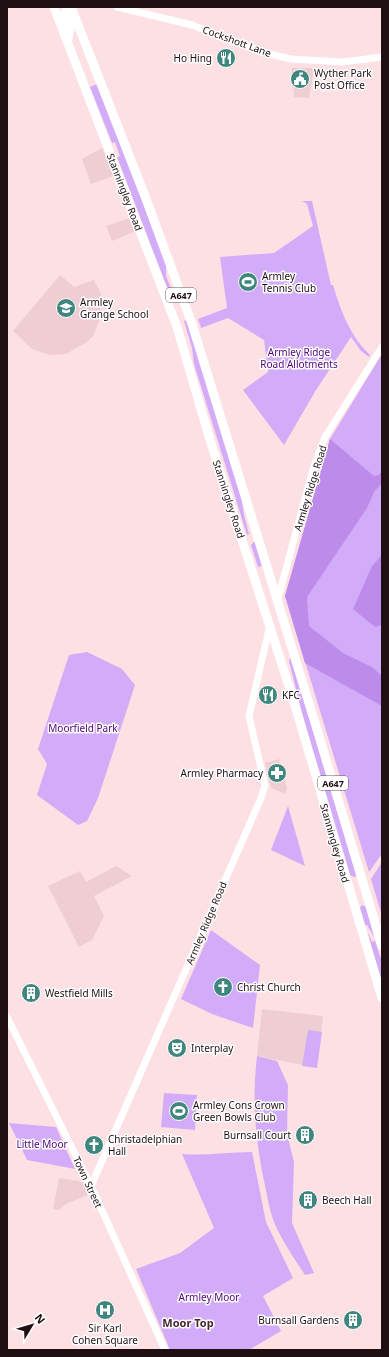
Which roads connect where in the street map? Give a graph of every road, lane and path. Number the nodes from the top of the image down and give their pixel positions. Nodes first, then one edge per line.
1 (54, 7) edge
2 (67, 7) edge
3 (71, 7) edge
4 (117, 7) edge
5 (68, 41) junction
6 (382, 58) edge
7 (90, 59) junction
8 (80, 75) junction
9 (182, 303) junction
10 (176, 318) junction
11 (382, 347) edge
12 (246, 501) junction
13 (243, 541) junction
14 (285, 571) junction
15 (273, 589) junction
16 (277, 602) junction
17 (282, 620) junction
18 (270, 625) junction
19 (276, 643) junction
20 (263, 651) junction
21 (363, 884) junction
22 (348, 888) junction
23 (366, 896) junction
24 (352, 901) junction
25 (382, 946) edge
26 (382, 998) edge
27 (7, 1017) edge
28 (91, 1186) junction
29 (164, 1350) edge

1 - 5 main road, Stanningley Road / A647
2 - 5 main road
3 - 7 main road, Stanningley Road / A647
4 - 6 street, Cockshott Lane
5 - 8 main road, Stanningley Road / A647
7 - 8 main road
7 - 9 main road, Stanningley Road / A647
8 - 10 main road, Stanningley Road / A647
9 - 10 main road
9 - 12 main road, Stanningley Road / A647
10 - 13 main road, Stanningley Road / A647
11 - 14 street, Armley Ridge Road
12 - 13 main road
12 - 15 main road, Stanningley Road / A647
13 - 18 main road, Stanningley Road / A647
14 - 15 street, Armley Ridge Road
14 - 16 street, Armley Ridge Road
15 - 16 main road, Stanningley Road / A647
15 - 18 main road
16 - 17 main road, Stanningley Road / A647
17 - 19 main road
17 - 21 main road, Stanningley Road / A647
18 - 19 main road, Stanningley Road / A647
18 - 20 street, Armley Ridge Road
19 - 20 street
19 - 22 main road, Stanningley Road / A647
20 - 28 street, Armley Ridge Road
21 - 22 main road
21 - 23 main road, Stanningley Road / A647
22 - 24 main road, Stanningley Road / A647
23 - 24 main road
23 - 25 main road, Stanningley Road / A647
24 - 26 main road, Stanningley Road / A647
27 - 28 street, Town Street
28 - 29 street, Town Street

